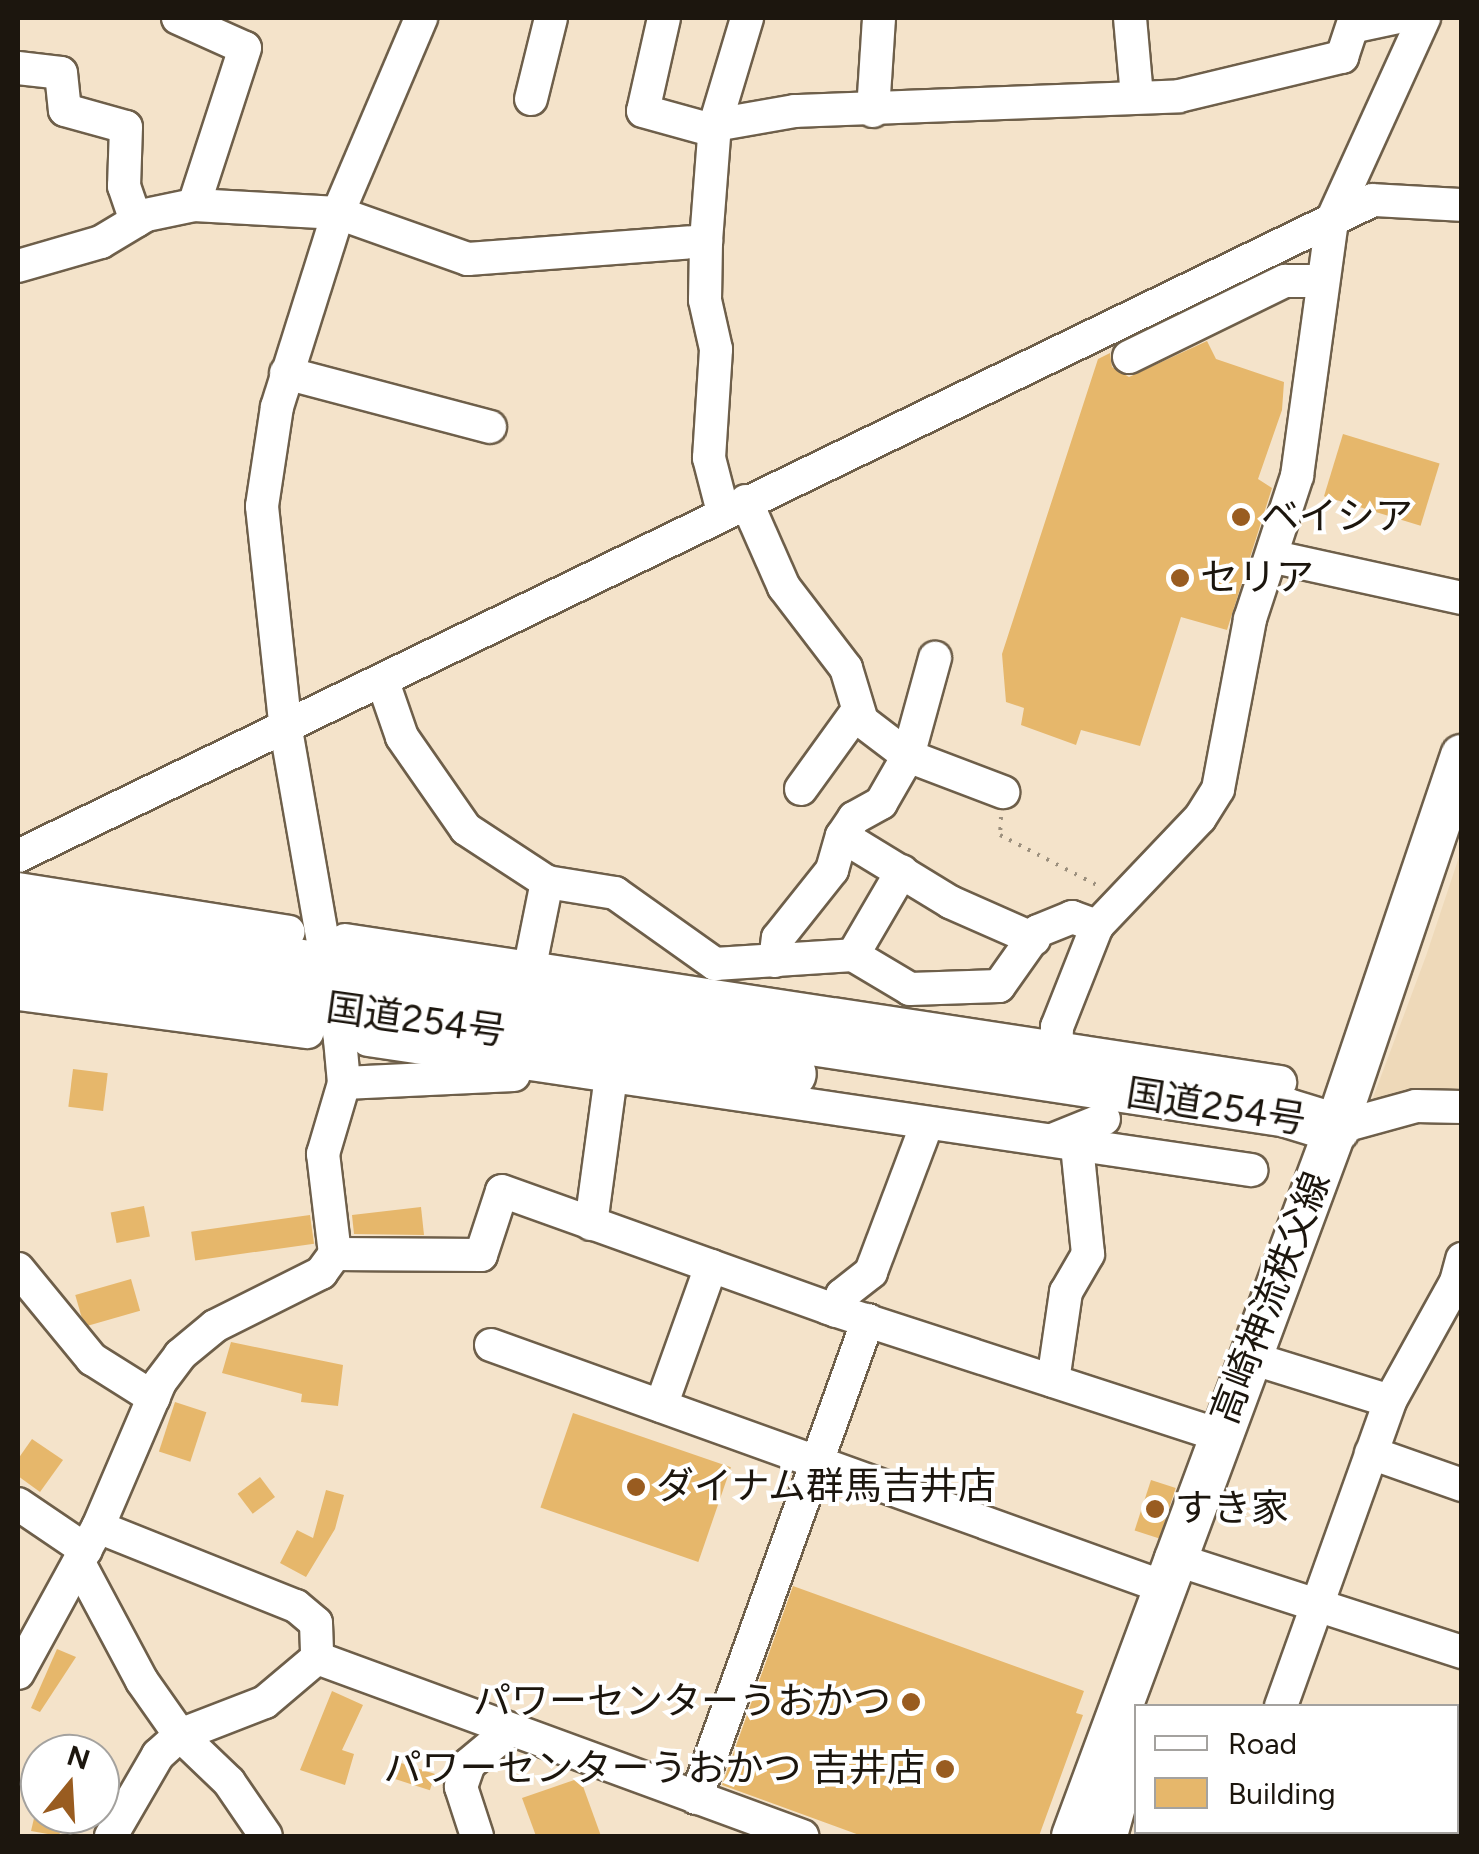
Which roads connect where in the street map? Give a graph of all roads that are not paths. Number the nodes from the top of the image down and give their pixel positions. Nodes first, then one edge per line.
1 (178, 18) edge
2 (421, 18) edge
3 (551, 18) edge
4 (664, 18) edge
5 (746, 18) edge
6 (880, 18) edge
7 (1130, 18) edge
8 (1396, 18) edge
9 (1424, 18) edge
10 (1356, 22) edge
11 (18, 68) edge
12 (1138, 97) junction
13 (531, 100) dead end
14 (872, 112) junction
15 (715, 128) junction
16 (194, 205) junction
17 (1462, 205) edge
18 (338, 212) junction
19 (1332, 220) junction
20 (136, 222) junction
21 (706, 241) junction
22 (18, 266) edge
23 (1321, 281) junction
24 (1129, 357) dead end
25 (286, 373) junction
26 (490, 426) dead end
27 (734, 506) junction
28 (1275, 557) junction
29 (1462, 598) edge
30 (935, 658) dead end
31 (383, 682) junction
32 (858, 710) junction
33 (286, 731) junction
34 (908, 756) junction
35 (1460, 768) edge
36 (801, 789) dead end
37 (1003, 792) road end
38 (842, 836) junction
39 (18, 856) edge
40 (902, 870) junction
41 (547, 882) junction
42 (18, 889) edge
43 (18, 898) edge
44 (1105, 915) junction
45 (38, 924) edge
46 (289, 932) dead end
47 (1034, 939) junction
48 (854, 955) junction
49 (18, 960) edge
50 (774, 961) junction
51 (536, 968) junction
52 (146, 980) junction
53 (328, 988) junction
54 (468, 989) junction
55 (18, 994) edge
56 (97, 1005) junction
57 (368, 1040) dead end
58 (568, 1041) junction
59 (522, 1062) junction
60 (1053, 1066) junction
61 (615, 1077) junction
62 (1280, 1082) dead end
63 (344, 1083) junction
64 (1462, 1108) edge
65 (927, 1124) junction
66 (1336, 1128) junction
67 (1076, 1135) junction
68 (1251, 1170) dead end
69 (592, 1224) junction
70 (335, 1254) junction
71 (711, 1266) junction
72 (18, 1269) edge
73 (1460, 1275) edge
74 (852, 1315) junction
75 (490, 1345) dead end
76 (1251, 1358) junction
77 (1052, 1381) junction
78 (154, 1398) junction
79 (1390, 1401) junction
80 (661, 1406) junction
81 (1218, 1435) junction
82 (1371, 1453) junction
83 (816, 1462) junction
84 (1462, 1485) edge
85 (18, 1504) edge
86 (88, 1547) junction
87 (1166, 1572) junction
88 (1319, 1602) junction
89 (1462, 1652) edge
90 (318, 1658) junction
91 (18, 1673) edge
92 (1135, 1690) edge
93 (1282, 1704) edge
94 (510, 1730) junction
95 (180, 1735) junction
96 (1134, 1753) edge
97 (696, 1798) junction
98 (111, 1836) edge
99 (266, 1836) edge
100 (477, 1836) edge
101 (802, 1836) edge
102 (1072, 1836) edge
103 (1111, 1836) edge

1 - 16 street
2 - 18 street
3 - 13 street
4 - 15 street
5 - 15 street
6 - 14 street
7 - 12 street
8 - 10 street
9 - 19 street
10 - 12 street
11 - 20 street
12 - 14 street
14 - 15 street
15 - 21 street
16 - 18 street
16 - 20 street
17 - 19 street
18 - 21 street
18 - 25 street
19 - 23 street
19 - 27 street
20 - 22 street
21 - 27 street
23 - 24 street
23 - 28 street
25 - 26 street
25 - 33 street
27 - 31 street
27 - 32 street
28 - 29 street
28 - 44 street
30 - 34 street
31 - 33 street
31 - 41 street
32 - 34 street
32 - 36 street
33 - 39 street
33 - 53 street
34 - 37 street
34 - 38 street
35 - 66 main road, 高崎神流秩父線
38 - 40 street
38 - 50 street
40 - 47 street
40 - 48 street
41 - 50 street
41 - 51 street
42 - 46 street
43 - 45 street
44 - 47 street
44 - 60 street
45 - 53 highway, 国道254号
47 - 48 street
48 - 50 street
49 - 52 highway, 国道254号
51 - 53 street
51 - 54 street
51 - 60 street
52 - 53 highway, 国道254号
52 - 56 highway
53 - 54 highway, 国道254号
53 - 56 street
53 - 58 highway, 国道254号
53 - 63 street
54 - 60 highway, 国道254号
55 - 56 street
57 - 59 street
58 - 61 street
58 - 67 highway, 国道254号
59 - 61 street
59 - 63 street
60 - 62 street
60 - 66 highway, 国道254号
61 - 65 street
61 - 69 street
63 - 70 street
64 - 66 street
65 - 67 street
65 - 74 street
66 - 67 highway, 国道254号
66 - 76 main road, 高崎神流秩父線
67 - 68 street
67 - 77 street
69 - 70 street
69 - 71 street
70 - 78 street
71 - 74 street
71 - 80 street
72 - 78 street
73 - 79 street
74 - 77 street
74 - 83 street
75 - 80 street
76 - 79 street
76 - 81 main road, 高崎神流秩父線
77 - 81 street
78 - 86 street
79 - 82 street
80 - 83 street
81 - 87 main road, 高崎神流秩父線
82 - 84 street
82 - 88 street
83 - 87 street
83 - 97 street
85 - 86 street
86 - 90 street
86 - 91 street
86 - 95 street
87 - 88 street
87 - 92 main road, 高崎神流秩父線
88 - 89 street
88 - 93 street
90 - 94 street
90 - 95 street
92 - 102 main road, 高崎神流秩父線
94 - 97 street
94 - 100 street
95 - 98 street
95 - 99 street
96 - 103 street
97 - 101 street

